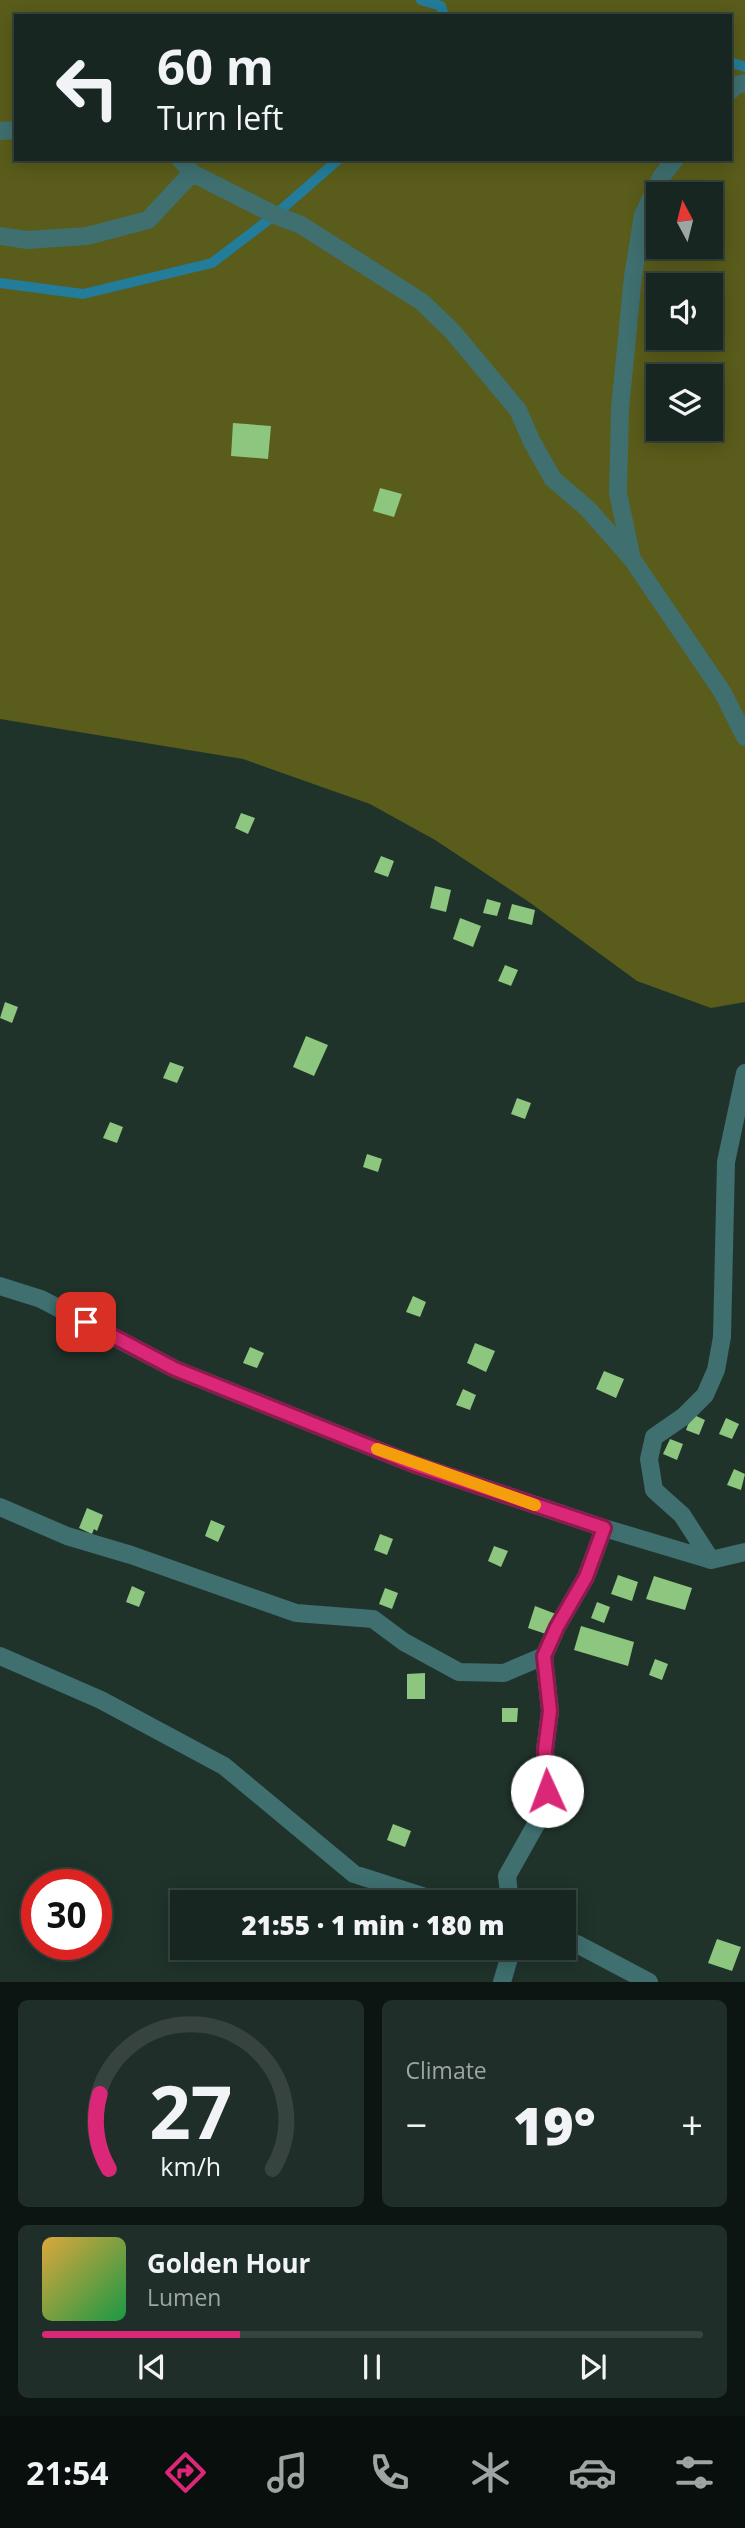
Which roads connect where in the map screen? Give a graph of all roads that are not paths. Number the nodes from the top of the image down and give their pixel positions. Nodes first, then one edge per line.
1 (182, 161) edge
2 (673, 161) edge
3 (192, 173) junction
4 (0, 236) edge
5 (632, 559) junction
6 (745, 737) edge
7 (745, 1073) edge
8 (0, 1286) edge
9 (0, 1507) edge
10 (604, 1528) junction
11 (745, 1552) edge
12 (711, 1560) junction
13 (0, 1656) edge
14 (544, 1656) junction
15 (404, 1890) edge
16 (509, 1890) edge
17 (576, 1944) edge
18 (508, 1960) edge
19 (502, 1982) edge
20 (649, 1982) edge

1 - 3 street
2 - 5 street
3 - 4 street
3 - 5 street
5 - 6 street
7 - 12 street
8 - 10 street
9 - 14 street
10 - 12 street
10 - 14 street
11 - 12 street
13 - 15 street
14 - 16 street
17 - 20 street
18 - 19 street

